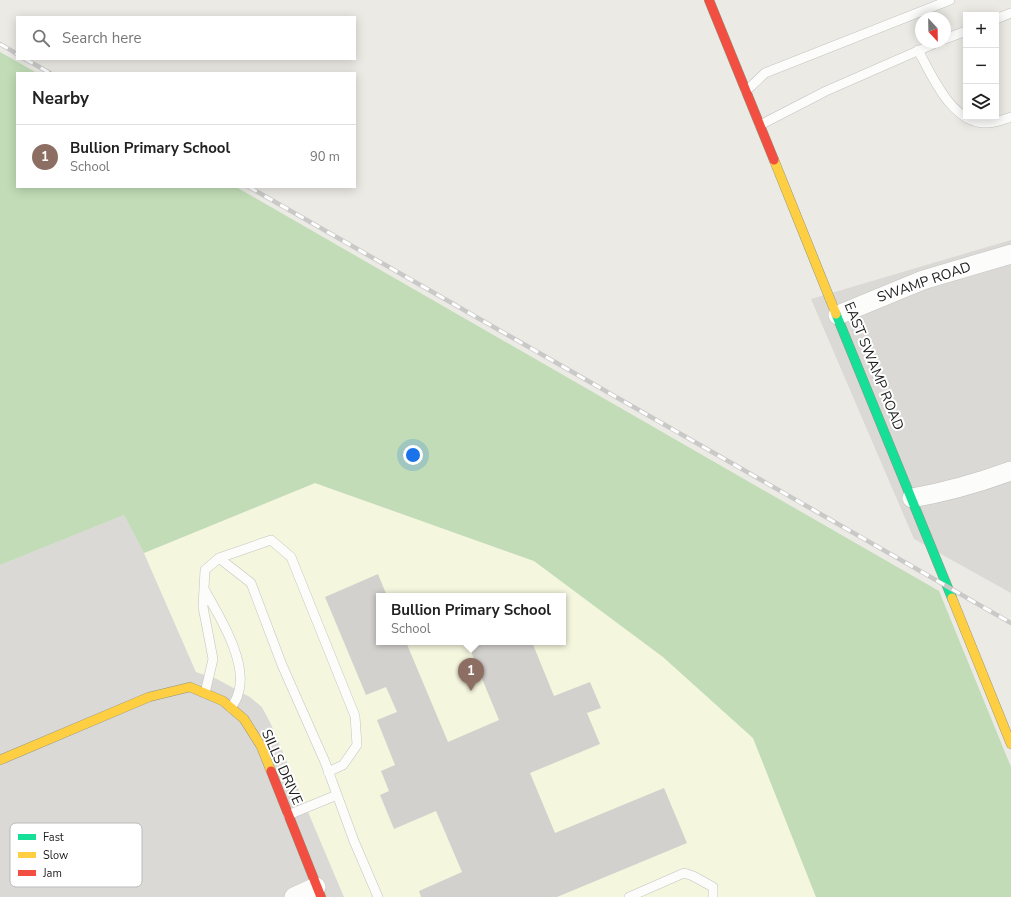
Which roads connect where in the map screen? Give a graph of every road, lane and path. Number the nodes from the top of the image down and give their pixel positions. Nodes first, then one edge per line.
1 (709, 0) edge
2 (950, 0) edge
3 (934, 3) edge
4 (1011, 13) edge
5 (999, 18) edge
6 (963, 32) edge
7 (951, 37) edge
8 (923, 48) edge
9 (918, 50) junction
10 (746, 91) junction
11 (1011, 117) edge
12 (760, 125) junction
13 (1011, 254) edge
14 (838, 315) junction
15 (1011, 471) edge
16 (912, 498) junction
17 (219, 558) junction
18 (204, 589) junction
19 (205, 693) junction
20 (231, 708) junction
21 (1011, 744) edge
22 (0, 760) edge
23 (328, 772) junction
24 (337, 795) junction
25 (288, 815) junction
26 (318, 892) edge
27 (294, 897) edge
28 (378, 897) edge
29 (629, 897) edge
30 (713, 897) edge

1 - 10 street, EAST SWAMP ROAD
2 - 3 lane
3 - 10 lane
4 - 5 lane
6 - 7 lane
8 - 9 lane
9 - 11 lane
9 - 12 lane
10 - 12 street, EAST SWAMP ROAD
12 - 14 street, EAST SWAMP ROAD
13 - 14 street, SWAMP ROAD
14 - 16 street, EAST SWAMP ROAD
15 - 16 street
16 - 21 street, EAST SWAMP ROAD
17 - 18 lane
17 - 23 lane
17 - 23 lane
18 - 19 lane
18 - 20 lane
19 - 20 street, SILLS DRIVE
19 - 22 street, SILLS DRIVE
20 - 25 street, SILLS DRIVE
23 - 24 lane
24 - 25 lane
24 - 28 lane
25 - 26 street, SILLS DRIVE
26 - 27 street
29 - 30 lane

